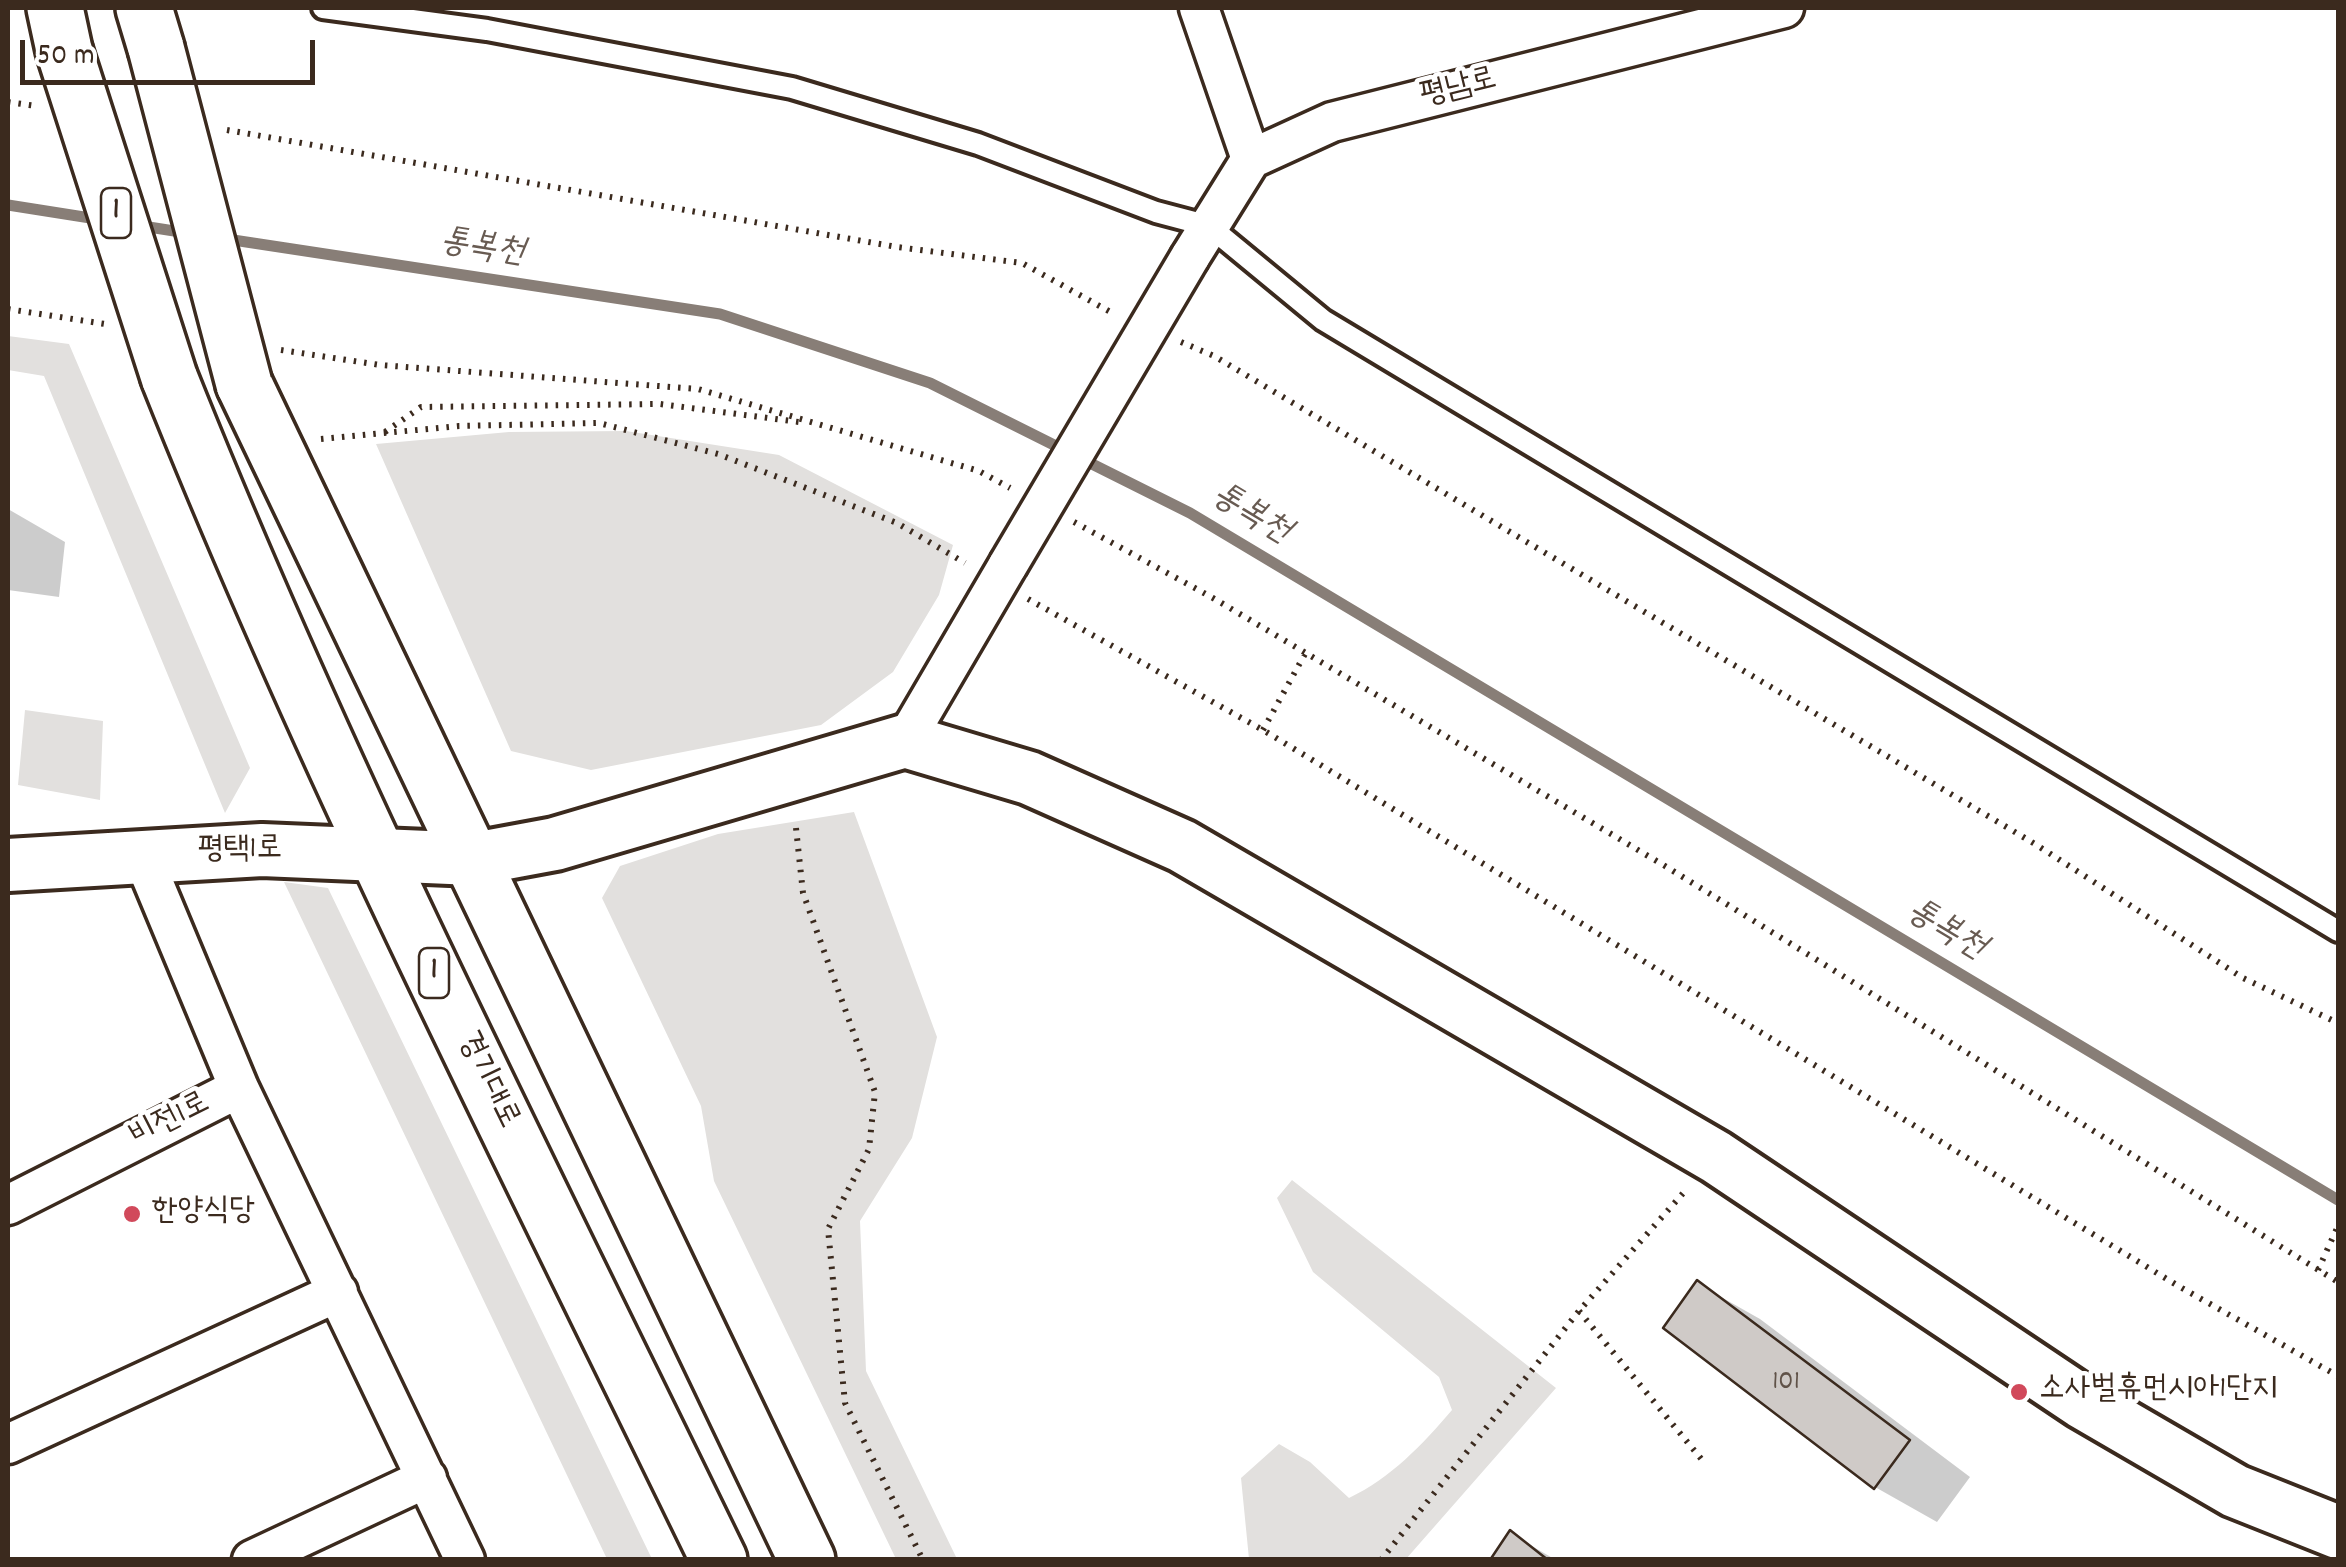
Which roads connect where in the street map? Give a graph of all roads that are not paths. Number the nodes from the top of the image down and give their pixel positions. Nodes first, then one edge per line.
1 (323, 8) edge
2 (1199, 8) edge
3 (1784, 8) edge
4 (150, 28) edge
5 (59, 29) edge
6 (1251, 159) junction
7 (1200, 241) junction
8 (906, 741) junction
9 (376, 854) junction
10 (142, 855) junction
11 (474, 859) junction
12 (8, 866) edge
13 (2338, 931) edge
14 (239, 1088) junction
15 (8, 1205) edge
16 (338, 1292) junction
17 (8, 1444) edge
18 (426, 1478) junction
19 (2338, 1532) edge
20 (252, 1560) edge
21 (465, 1560) edge
22 (718, 1560) edge
23 (807, 1560) edge

1 - 7 lane
2 - 6 street
3 - 6 street, 평남로
4 - 11 main road, bridge
5 - 9 main road, 경기대로 / 1, bridge
6 - 7 street
7 - 8 street, bridge
7 - 13 lane
8 - 11 street, 평택1로
8 - 19 street
9 - 10 street, 평택1로
9 - 11 street, 평택1로
9 - 22 main road, 경기대로 / 1
10 - 12 street, 평택1로
10 - 14 street
11 - 23 main road
14 - 15 street, 비전1로
14 - 16 street, 비전1로
16 - 17 street
16 - 18 street, 비전1로
18 - 20 street
18 - 21 street, 비전1로

